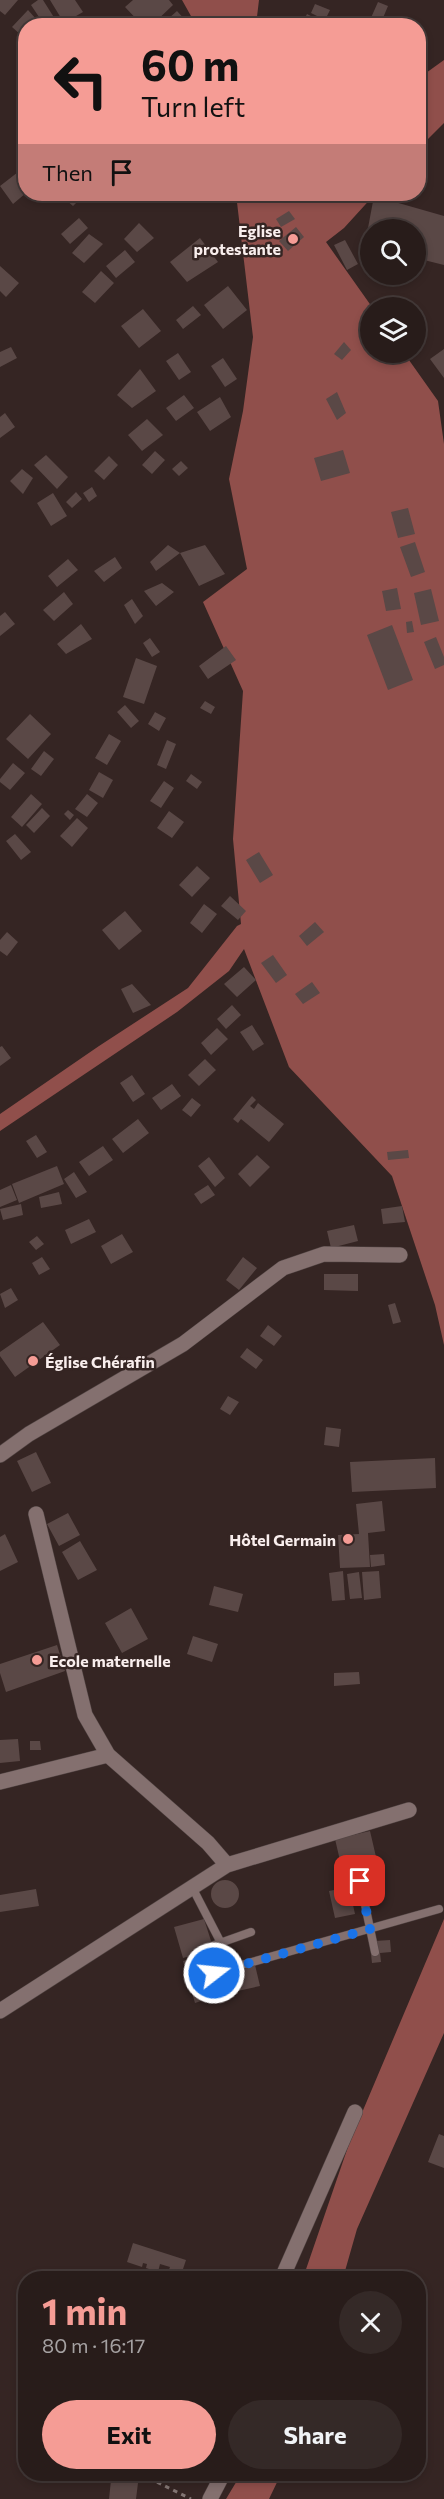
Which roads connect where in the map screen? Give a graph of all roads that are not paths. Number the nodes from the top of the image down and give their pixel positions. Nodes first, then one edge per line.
1 (400, 1255) dead end
2 (0, 1455) edge
3 (36, 1514) dead end
4 (108, 1755) junction
5 (0, 1782) edge
6 (409, 1810) dead end
7 (227, 1865) junction
8 (360, 1881) dead end
9 (192, 1887) junction
10 (439, 1909) dead end
11 (370, 1929) junction
12 (251, 1932) dead end
13 (221, 1942) junction
14 (375, 1952) dead end
15 (0, 2011) edge
16 (355, 2112) dead end
17 (285, 2271) edge
18 (219, 2481) edge
19 (210, 2499) edge

1 - 2 street
3 - 4 street
4 - 5 street
4 - 7 street
6 - 7 street
7 - 9 street
8 - 11 lane
9 - 13 lane
9 - 15 street
10 - 11 lane
11 - 13 lane
11 - 14 lane
12 - 13 lane
16 - 17 street
18 - 19 street

